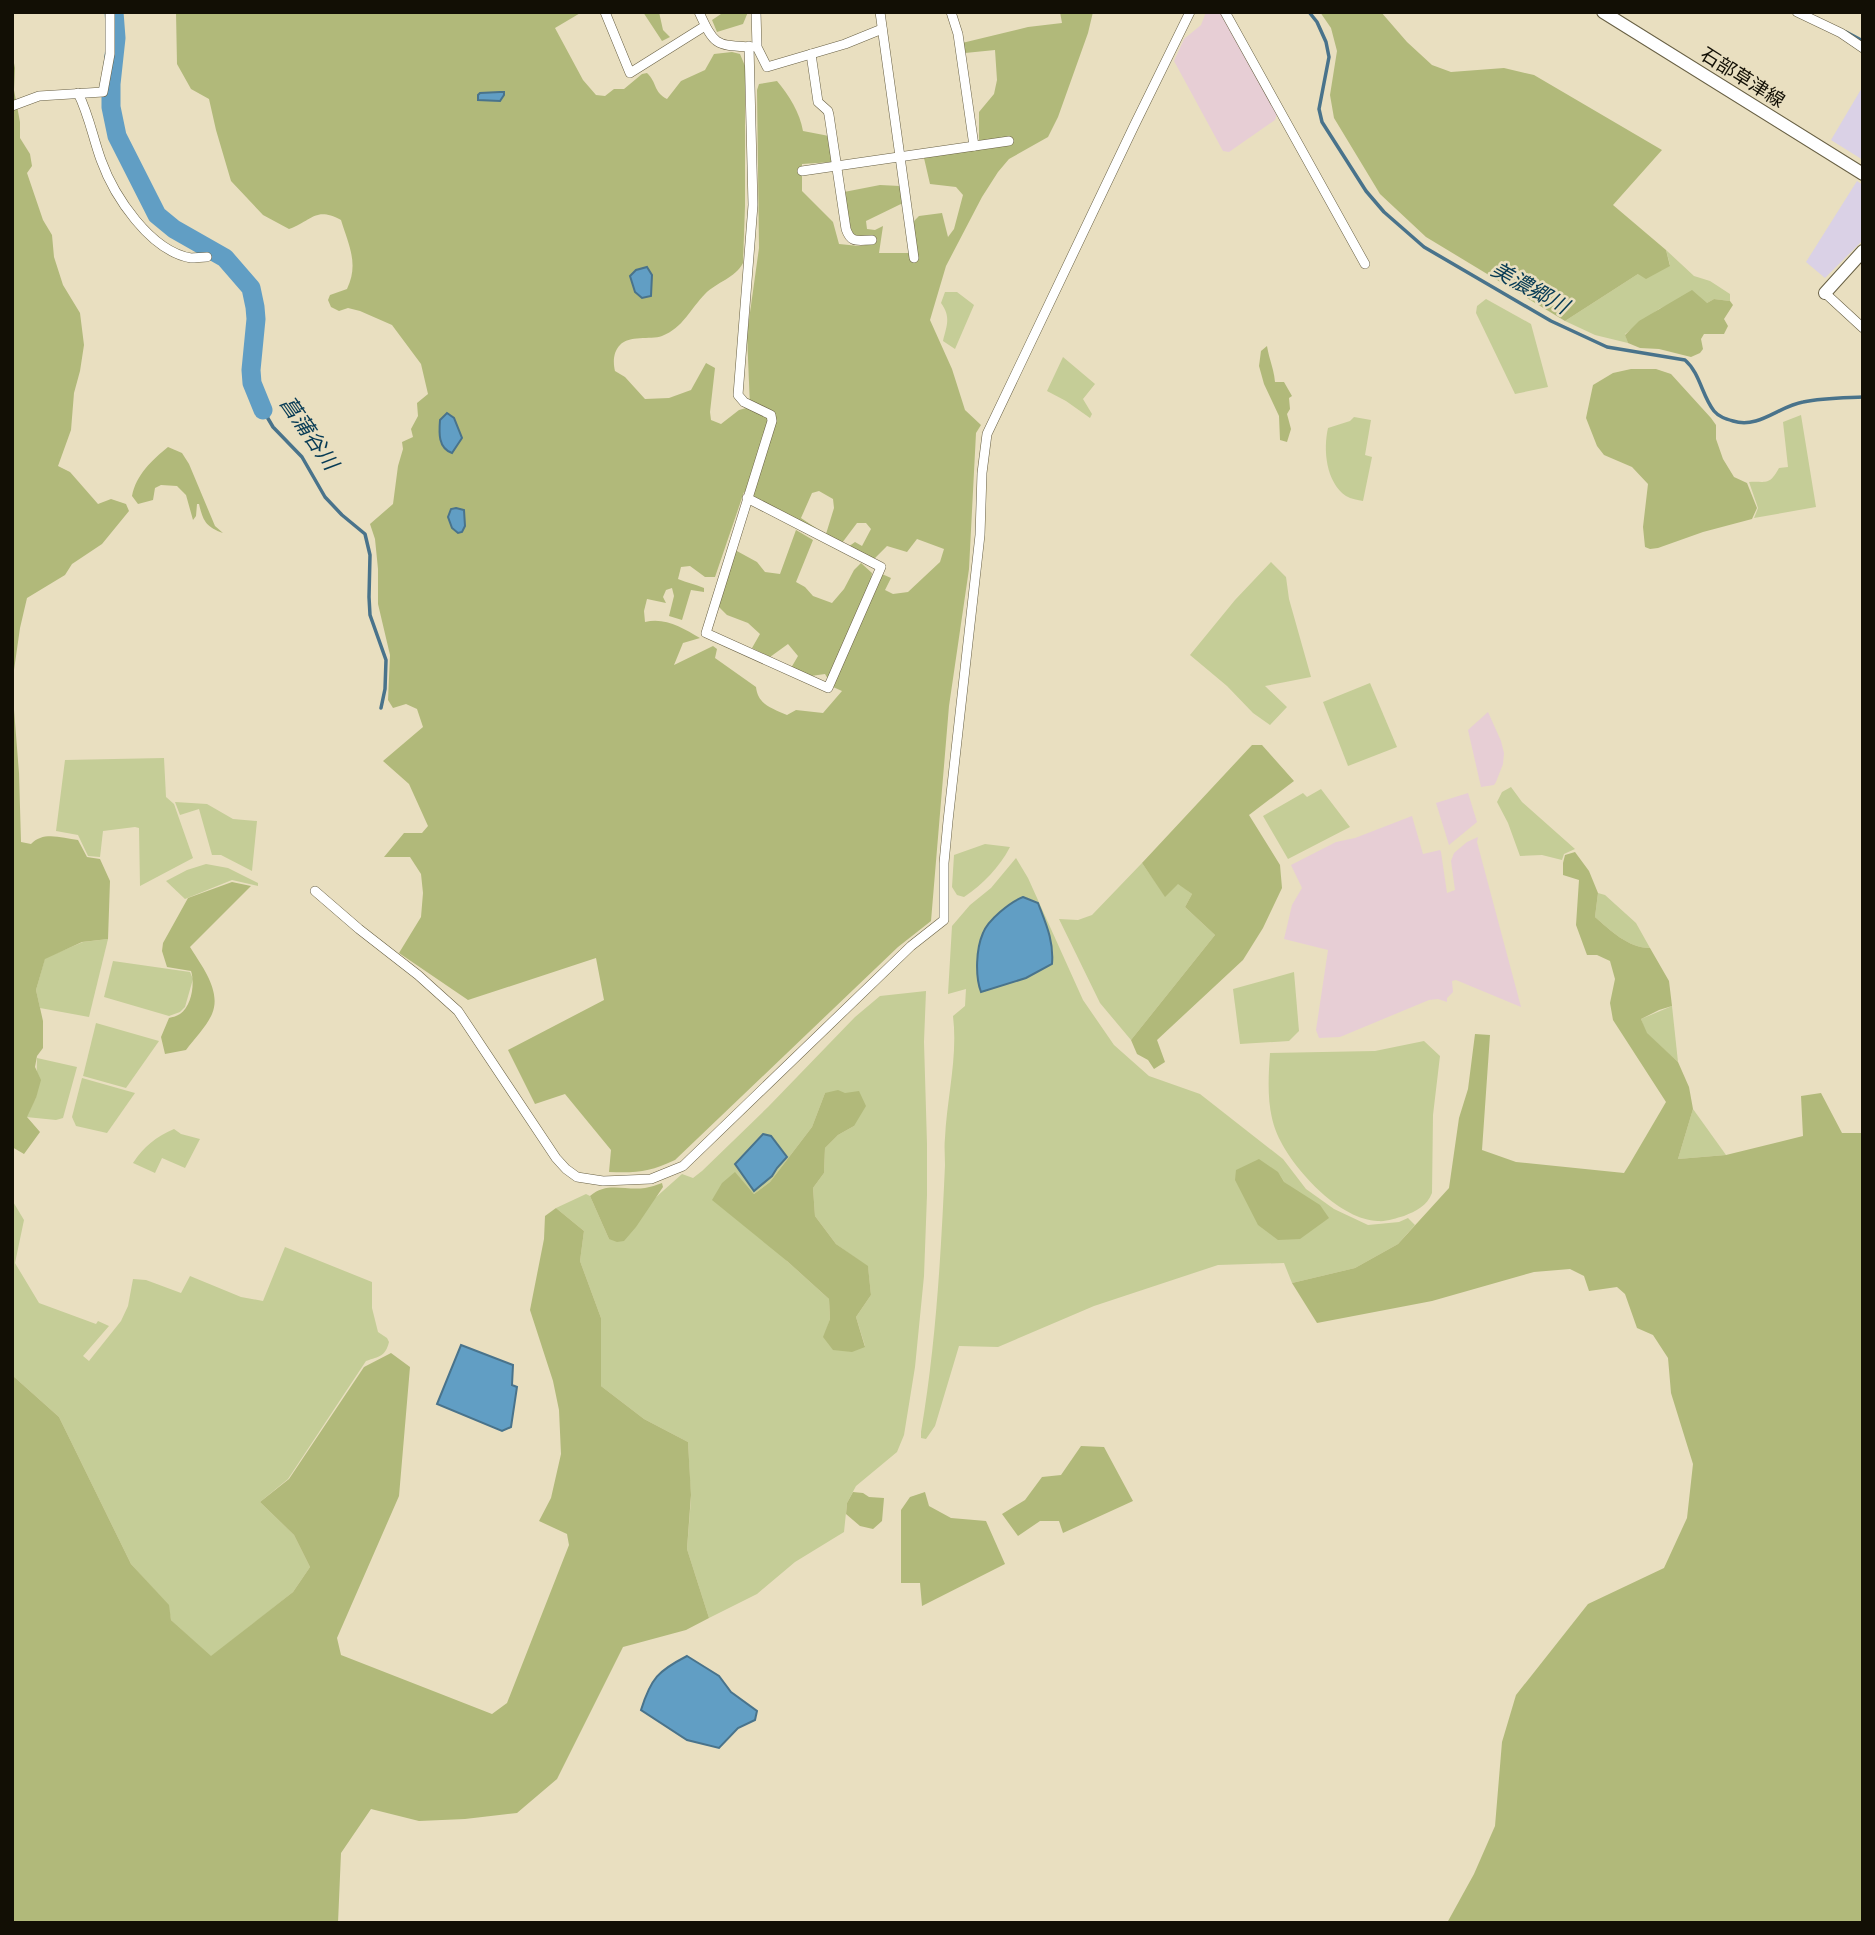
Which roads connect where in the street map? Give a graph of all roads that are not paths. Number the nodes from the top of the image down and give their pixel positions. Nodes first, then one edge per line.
1 (110, 12) edge
2 (605, 12) edge
3 (699, 12) edge
4 (756, 12) edge
5 (880, 12) edge
6 (951, 12) edge
7 (1190, 12) edge
8 (1225, 12) edge
9 (1603, 12) edge
10 (1797, 12) edge
11 (705, 26) junction
12 (882, 29) junction
13 (753, 47) junction
14 (1863, 48) edge
15 (811, 54) junction
16 (767, 67) junction
17 (750, 73) junction
18 (78, 93) junction
19 (12, 106) edge
20 (1009, 141) dead end
21 (974, 146) junction
22 (901, 156) junction
23 (836, 166) junction
24 (802, 171) dead end
25 (1863, 174) edge
26 (872, 240) dead end
27 (1863, 251) edge
28 (207, 257) dead end
29 (914, 258) dead end
30 (1365, 264) dead end
31 (1825, 293) joint
32 (1863, 328) edge
33 (747, 498) junction
34 (315, 891) dead end

1 - 18 street
2 - 11 street
3 - 11 street
4 - 13 street
5 - 12 street
6 - 21 street
7 - 34 street
8 - 30 street
9 - 25 main road, 石部草津線
10 - 14 street
11 - 13 street
12 - 15 street
12 - 22 street
13 - 16 street
13 - 17 street
15 - 16 street
15 - 23 street
16 - 17 street
17 - 33 street
18 - 19 street
18 - 28 street
20 - 21 street
21 - 22 street
22 - 23 street
22 - 29 street
23 - 24 street
23 - 26 street
27 - 31 main road
31 - 32 street
33 - 33 street

